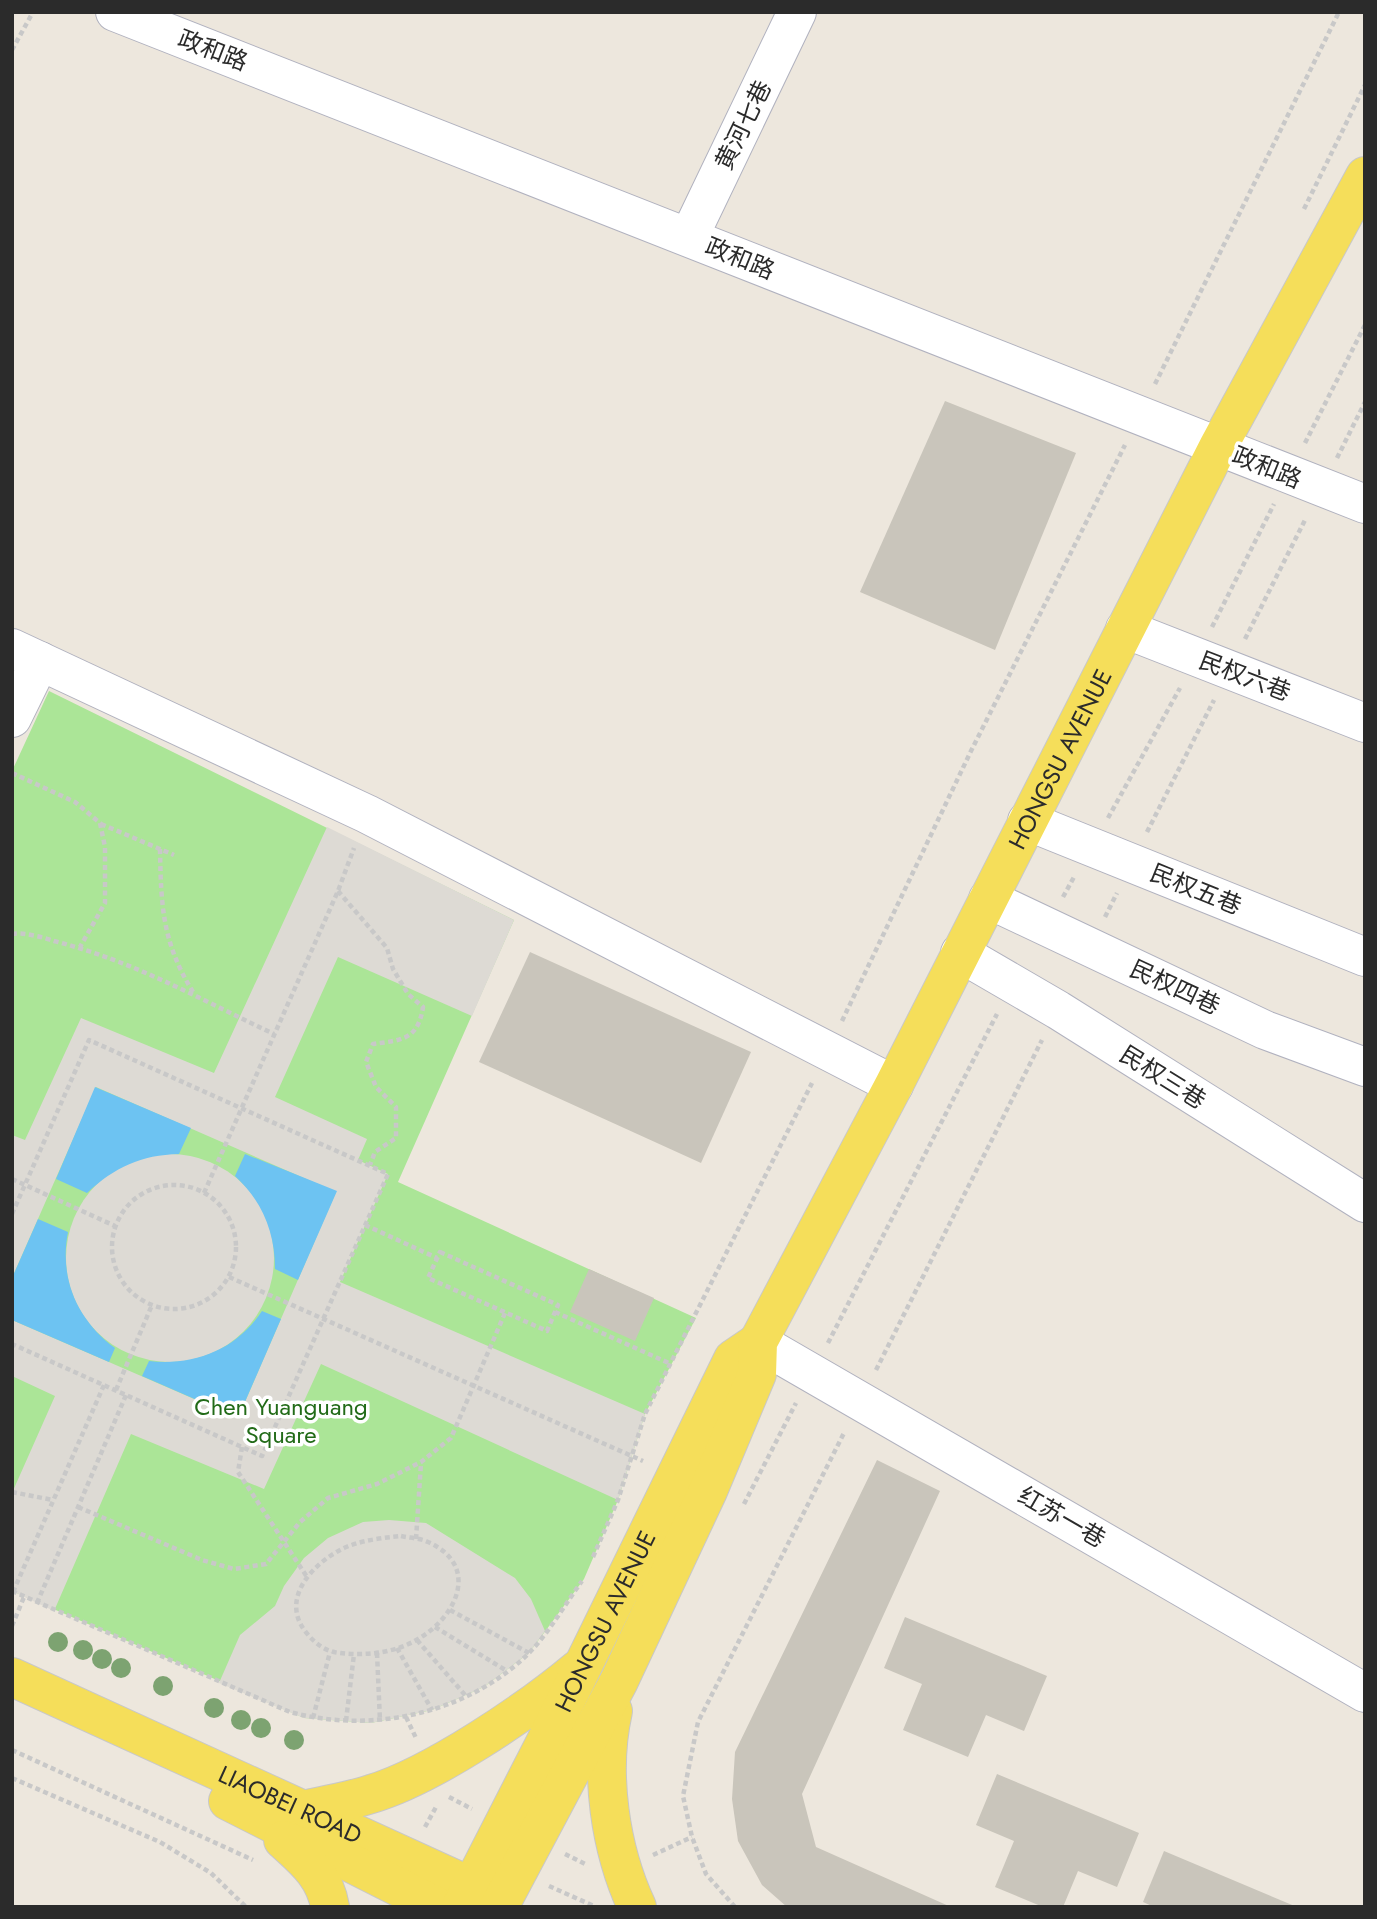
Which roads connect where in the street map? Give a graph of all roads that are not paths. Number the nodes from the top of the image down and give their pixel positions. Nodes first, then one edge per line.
1 (116, 12) edge
2 (797, 12) edge
3 (1365, 176) edge
4 (689, 237) junction
5 (1218, 447) junction
6 (1365, 504) edge
7 (1125, 629) junction
8 (26, 654) edge
9 (12, 718) edge
10 (1365, 723) edge
11 (1027, 821) junction
12 (988, 899) junction
13 (960, 954) junction
14 (1365, 957) edge
15 (1365, 1068) edge
16 (894, 1085) junction
17 (1365, 1203) edge
18 (758, 1342) junction
19 (585, 1663) junction
20 (12, 1678) edge
21 (620, 1681) junction
22 (1365, 1693) edge
23 (12, 1704) edge
24 (224, 1798) junction
25 (308, 1809) junction
26 (498, 1900) edge
27 (330, 1907) edge
28 (438, 1907) edge
29 (637, 1907) edge

1 - 4 street, 政和路
2 - 4 street, 黄河七巷
3 - 5 main road, HONGSU AVENUE
4 - 5 street, 政和路
5 - 6 street, 政和路
5 - 7 main road, HONGSU AVENUE
7 - 10 street, 民权六巷
7 - 11 main road, HONGSU AVENUE
8 - 9 street
8 - 16 street
11 - 12 main road, HONGSU AVENUE
11 - 14 street, 民权五巷
12 - 13 main road, HONGSU AVENUE
12 - 15 street, 民权四巷
13 - 16 main road, HONGSU AVENUE
13 - 17 street, 民权三巷
16 - 18 main road, HONGSU AVENUE
18 - 19 main road, HONGSU AVENUE
18 - 21 main road, HONGSU AVENUE
18 - 22 street, 红苏一巷
19 - 25 main road
19 - 26 main road, HONGSU AVENUE
20 - 25 main road, LIAOBEI ROAD
21 - 26 main road, HONGSU AVENUE
21 - 29 main road
23 - 24 main road, LIAOBEI ROAD
24 - 27 main road
24 - 28 main road, LIAOBEI ROAD
25 - 26 main road, LIAOBEI ROAD

